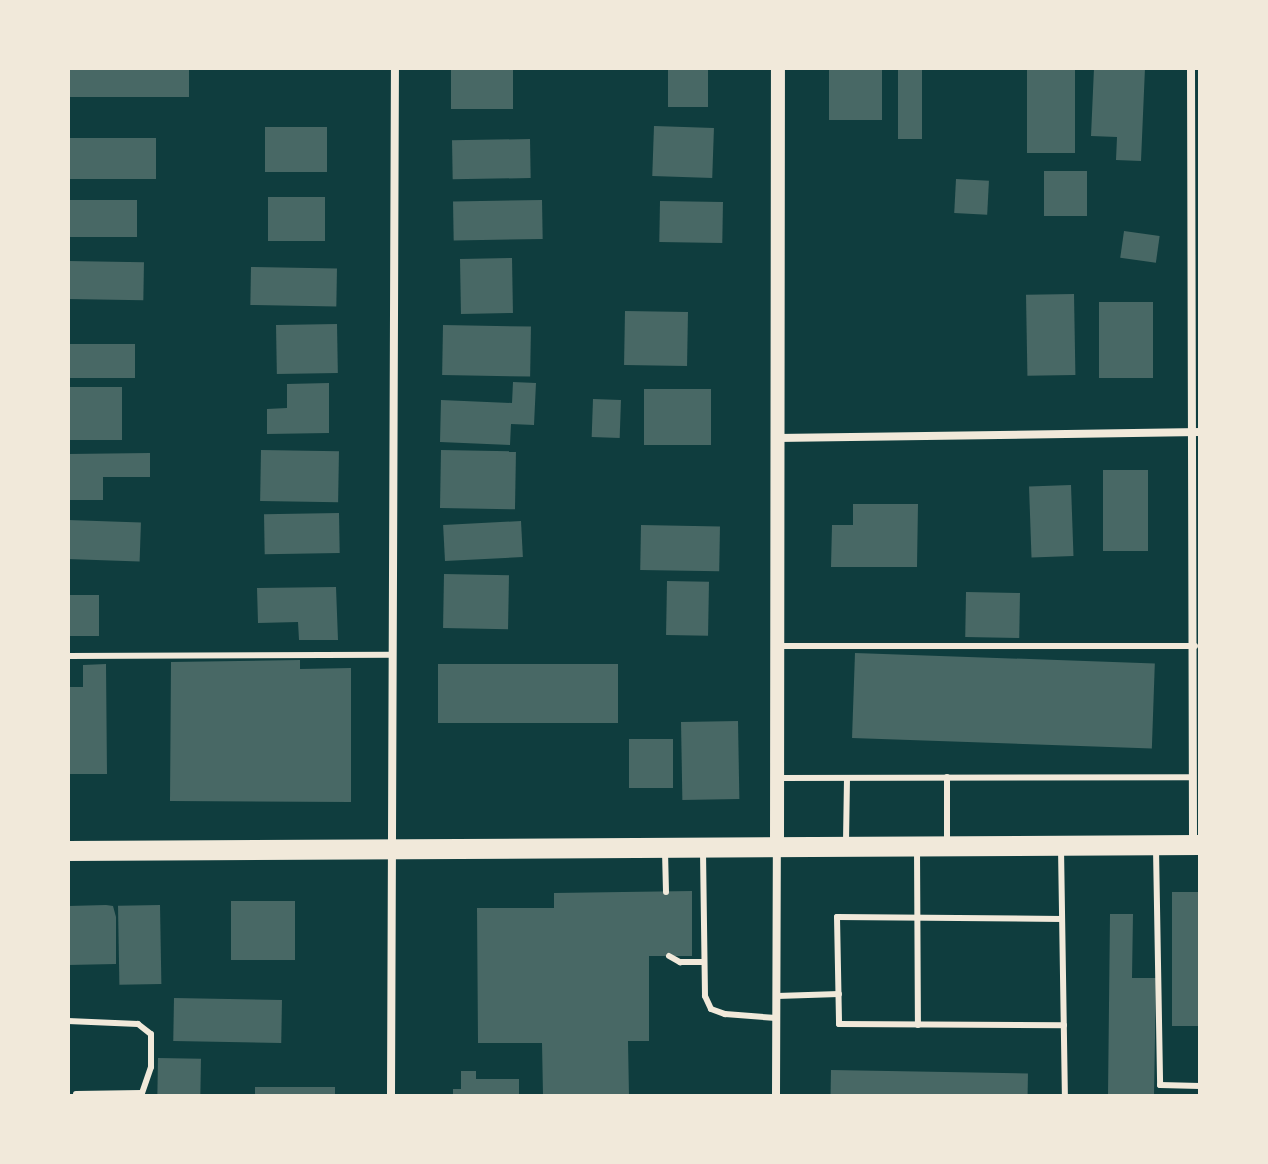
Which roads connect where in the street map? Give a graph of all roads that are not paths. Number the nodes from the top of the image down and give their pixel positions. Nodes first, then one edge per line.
1 (395, 68) edge
2 (778, 68) edge
3 (1191, 68) edge
4 (1196, 216) edge
5 (1196, 432) edge
6 (777, 438) junction
7 (780, 646) junction
8 (1195, 646) junction
9 (393, 655) junction
10 (68, 656) edge
11 (1196, 728) edge
12 (947, 777) junction
13 (1193, 777) junction
14 (778, 778) junction
15 (847, 778) junction
16 (1156, 845) junction
17 (1196, 845) edge
18 (1061, 846) junction
19 (703, 847) junction
20 (777, 847) junction
21 (846, 847) junction
22 (947, 847) junction
23 (665, 848) junction
24 (917, 848) junction
25 (392, 849) junction
26 (68, 851) edge
27 (666, 892) dead end
28 (917, 917) junction
29 (1062, 919) junction
30 (669, 956) dead end
31 (704, 962) junction
32 (839, 994) junction
33 (777, 996) junction
34 (776, 1018) junction
35 (68, 1021) edge
36 (918, 1025) junction
37 (1064, 1025) junction
38 (1200, 1086) edge
39 (76, 1094) dead end
40 (391, 1096) edge
41 (776, 1096) edge
42 (1065, 1096) edge

1 - 9 street
2 - 6 street
3 - 4 street
4 - 5 street
5 - 6 street
5 - 8 street
6 - 7 street
7 - 8 lane
7 - 14 street
8 - 11 street
9 - 10 lane
9 - 25 street
11 - 13 street
12 - 13 lane
12 - 15 lane
12 - 22 lane
13 - 17 street
14 - 15 lane
14 - 20 street
15 - 21 lane
16 - 17 main road
16 - 18 main road
16 - 38 lane
18 - 22 main road
18 - 29 lane
19 - 20 main road
19 - 23 main road
19 - 31 lane
20 - 21 main road
20 - 33 street
21 - 24 main road
22 - 24 main road
23 - 25 main road
23 - 27 lane
24 - 28 lane
25 - 26 main road
25 - 40 street
28 - 29 lane
28 - 32 lane
28 - 36 lane
29 - 37 lane
30 - 31 lane
31 - 34 lane
32 - 33 lane
32 - 36 lane
33 - 34 street
34 - 41 street
35 - 39 lane
36 - 37 lane
37 - 42 lane

